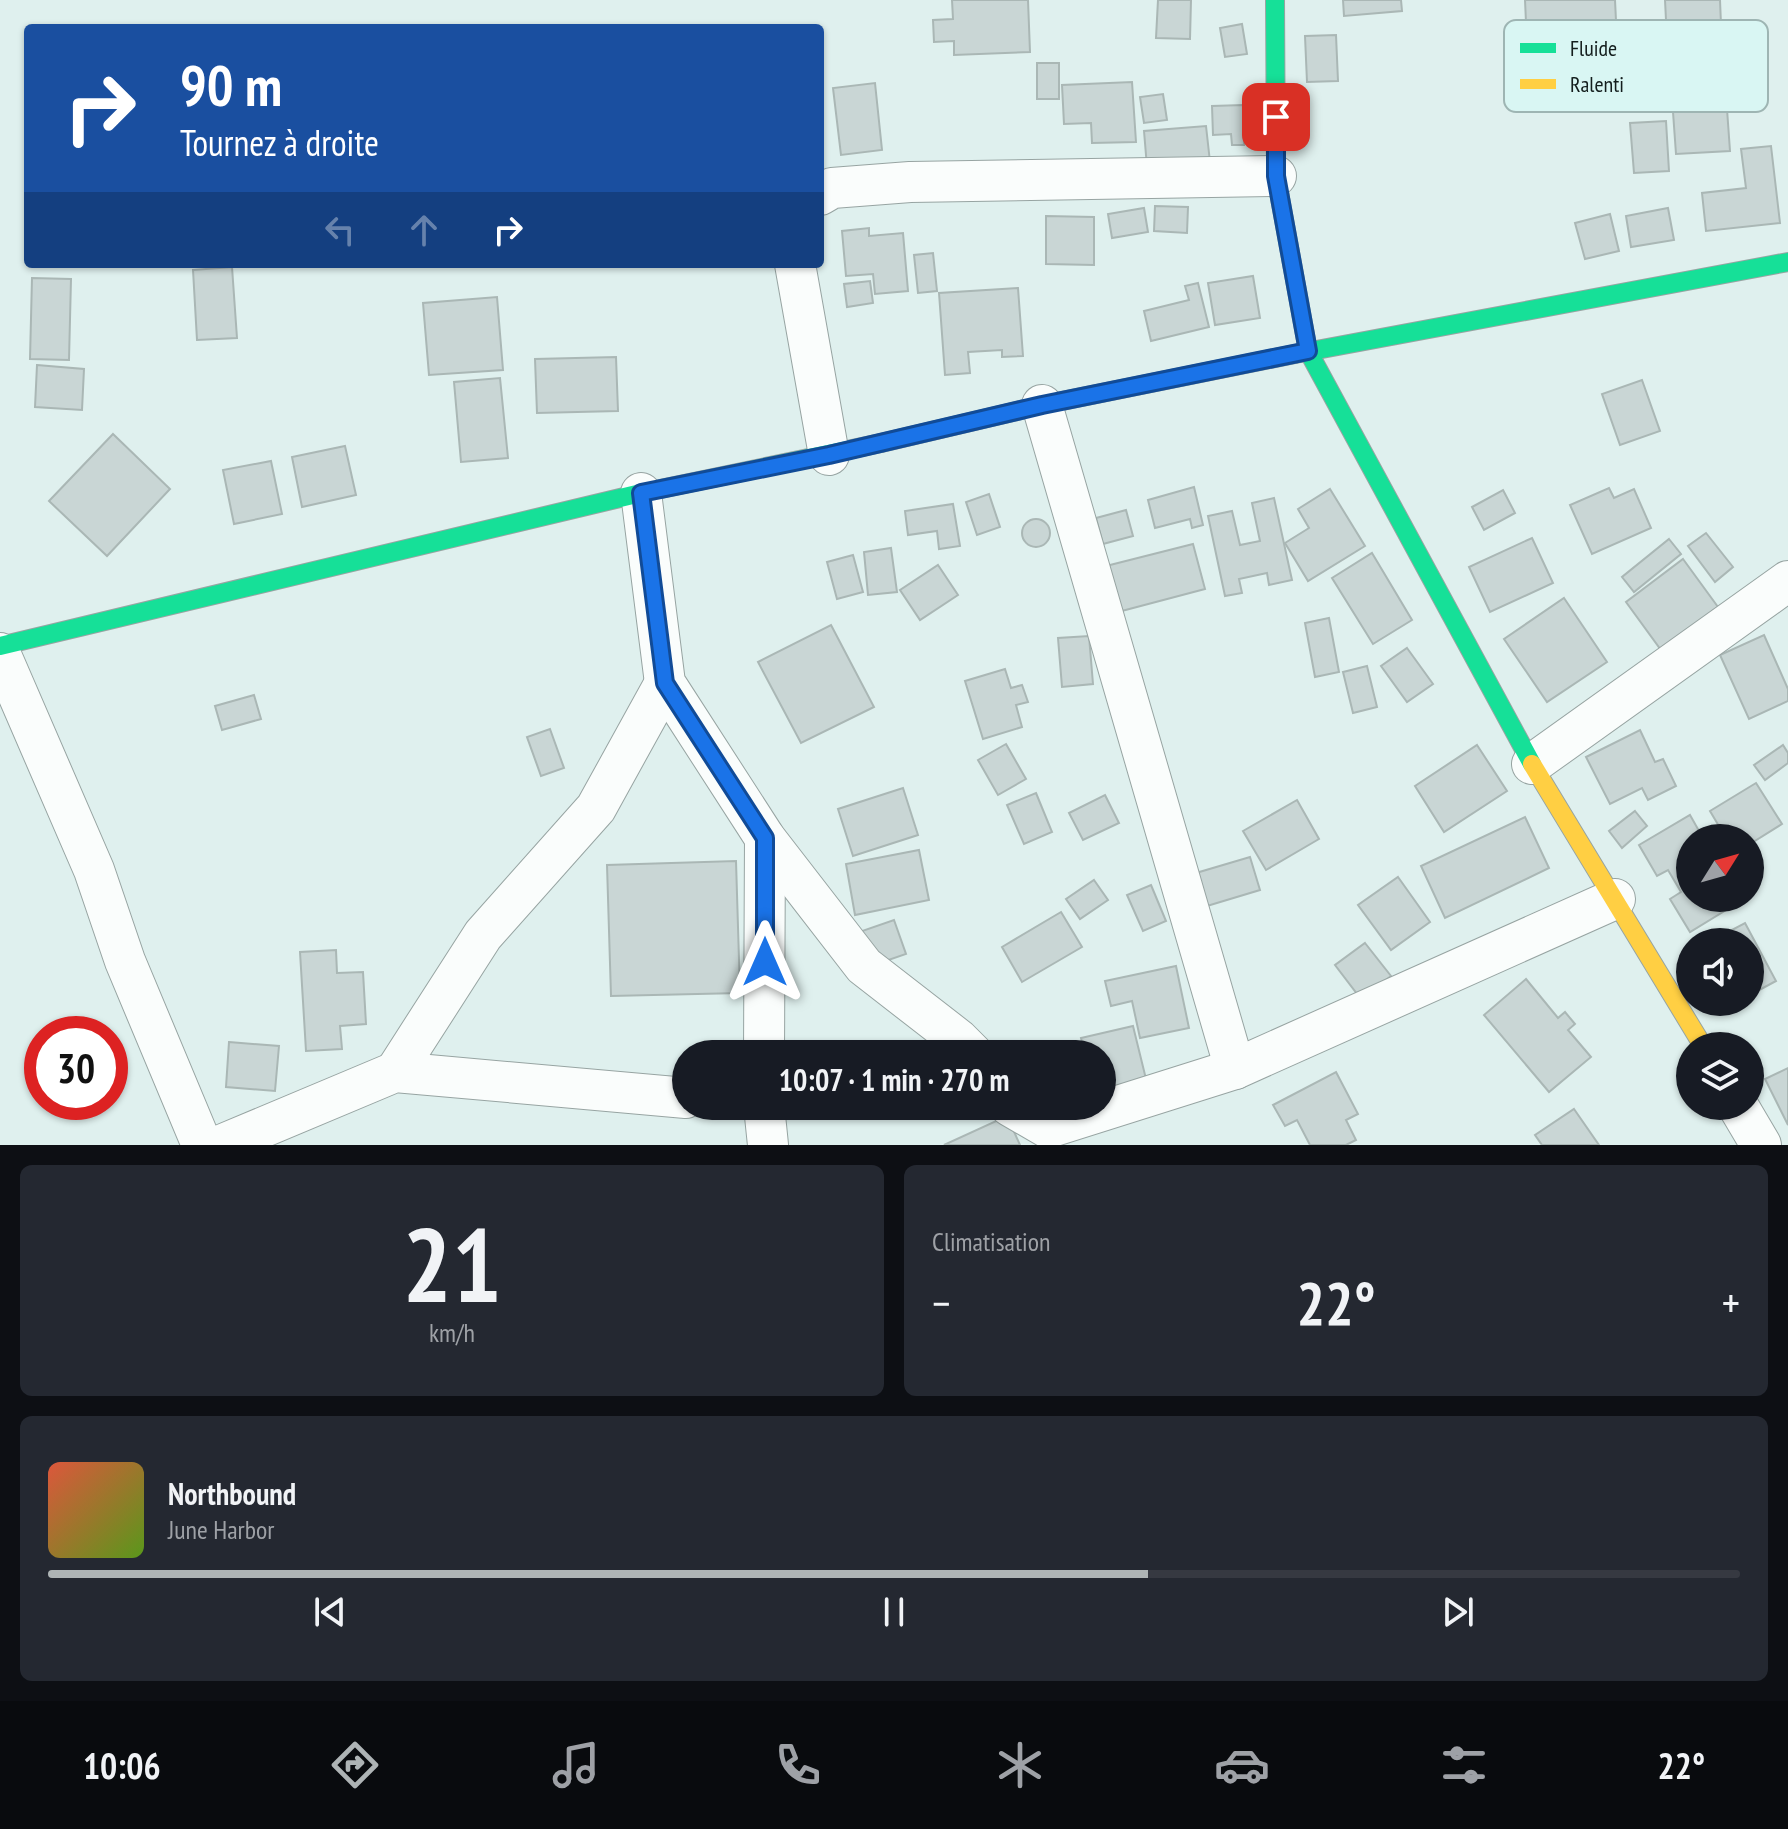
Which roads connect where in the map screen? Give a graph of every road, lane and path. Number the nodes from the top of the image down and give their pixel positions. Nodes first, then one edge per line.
1 (1275, 0) edge
2 (1276, 176) junction
3 (824, 193) edge
4 (1788, 262) edge
5 (796, 268) edge
6 (1308, 351) junction
7 (1042, 405) junction
8 (829, 455) junction
9 (641, 493) junction
10 (1788, 581) edge
11 (0, 646) edge
12 (0, 653) edge
13 (665, 683) junction
14 (1532, 764) junction
15 (765, 838) junction
16 (1615, 899) junction
17 (1695, 1032) edge
18 (764, 1040) edge
19 (959, 1040) edge
20 (1235, 1069) junction
21 (395, 1072) junction
22 (672, 1097) edge
23 (765, 1120) edge
24 (1746, 1120) edge
25 (1045, 1126) edge
26 (202, 1145) edge
27 (221, 1145) edge
28 (768, 1145) edge
29 (1761, 1145) edge

1 - 2 main road
2 - 3 street
2 - 6 main road
4 - 6 main road
5 - 8 street
6 - 7 main road
6 - 14 main road
7 - 8 main road
7 - 20 street
8 - 9 main road
9 - 11 main road
9 - 13 street
10 - 14 street
12 - 26 street
13 - 15 street
13 - 21 street
14 - 16 main road
15 - 18 street
15 - 19 street
16 - 17 main road
16 - 20 street
20 - 25 street
21 - 22 street
21 - 27 street
23 - 28 street
24 - 29 street

